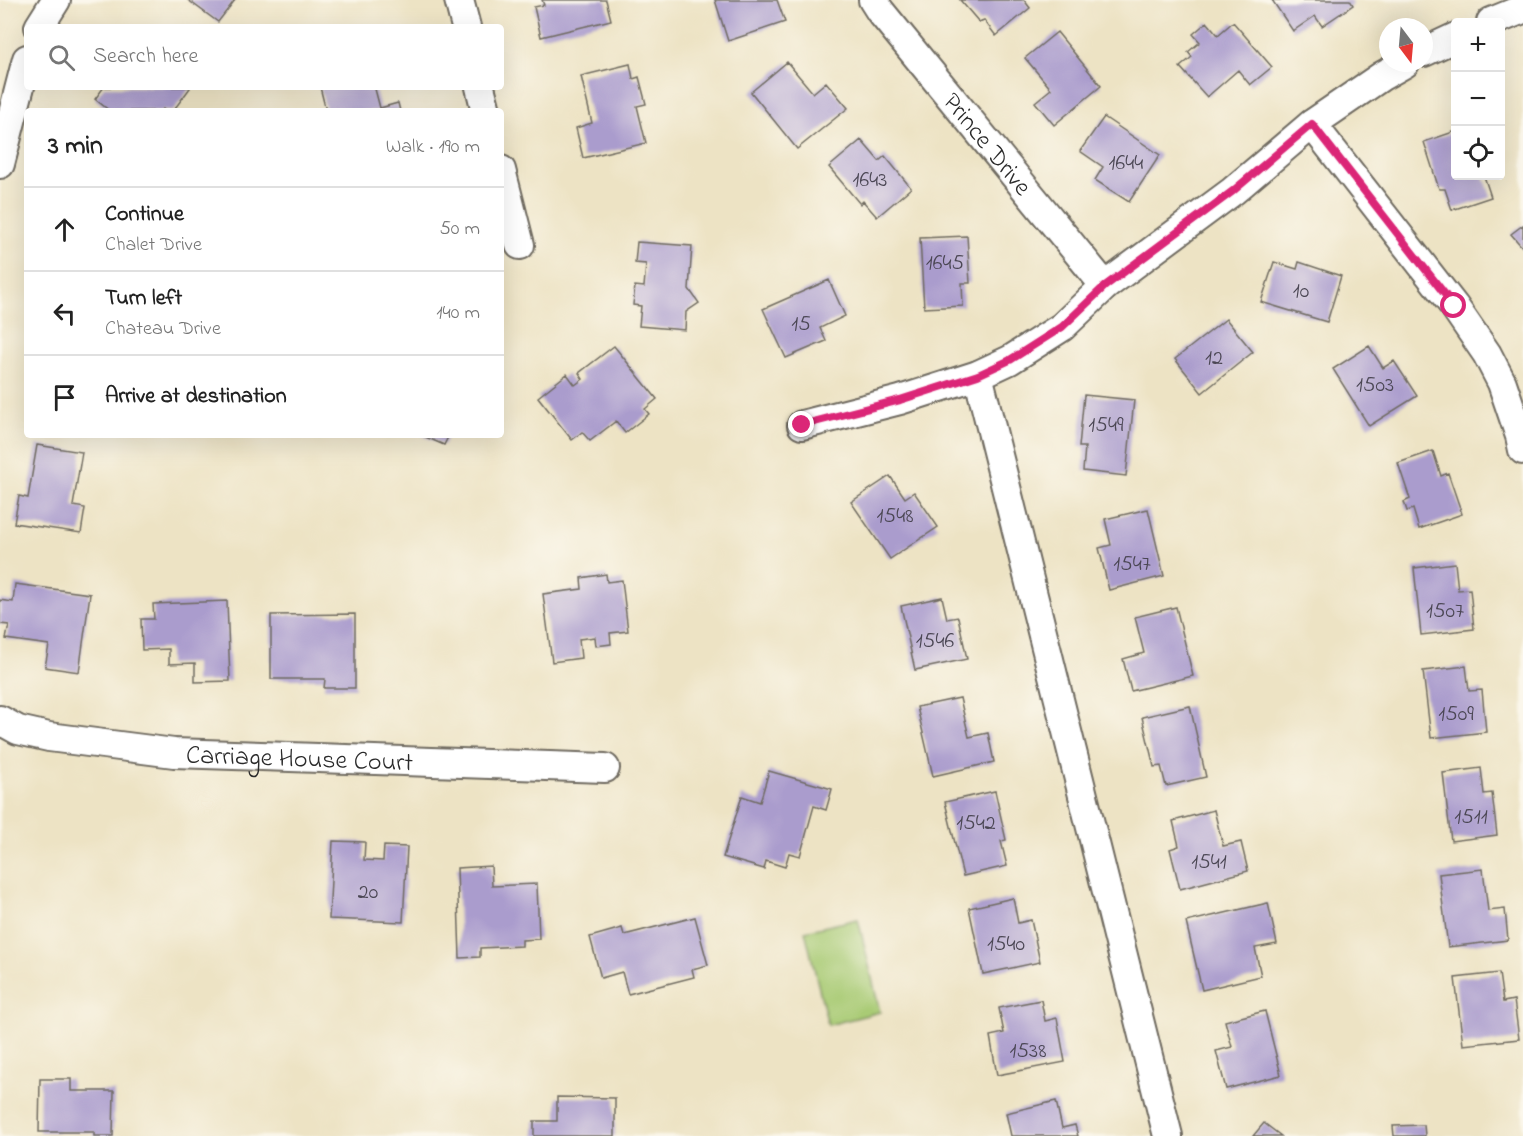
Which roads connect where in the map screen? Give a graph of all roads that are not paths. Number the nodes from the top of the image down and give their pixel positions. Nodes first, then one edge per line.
1 (56, 0) edge
2 (459, 0) edge
3 (873, 0) edge
4 (1523, 9) edge
5 (1501, 18) edge
6 (41, 24) edge
7 (465, 24) edge
8 (1451, 40) edge
9 (1433, 48) edge
10 (24, 71) edge
11 (1389, 72) edge
12 (481, 90) edge
13 (485, 108) edge
14 (1312, 124) junction
15 (0, 164) edge
16 (504, 182) edge
17 (520, 245) dead end
18 (1105, 286) junction
19 (978, 375) junction
20 (802, 425) dead end
21 (1523, 450) edge
22 (0, 720) edge
23 (605, 768) dead end
24 (1168, 1136) edge

1 - 6 street
2 - 7 street
3 - 18 street, Prince Drive
4 - 5 street
8 - 9 street
10 - 15 street
11 - 14 street
12 - 13 street
14 - 18 street
14 - 21 street
16 - 17 street
18 - 19 street
19 - 20 street
19 - 24 street
22 - 23 street, Carriage House Court

